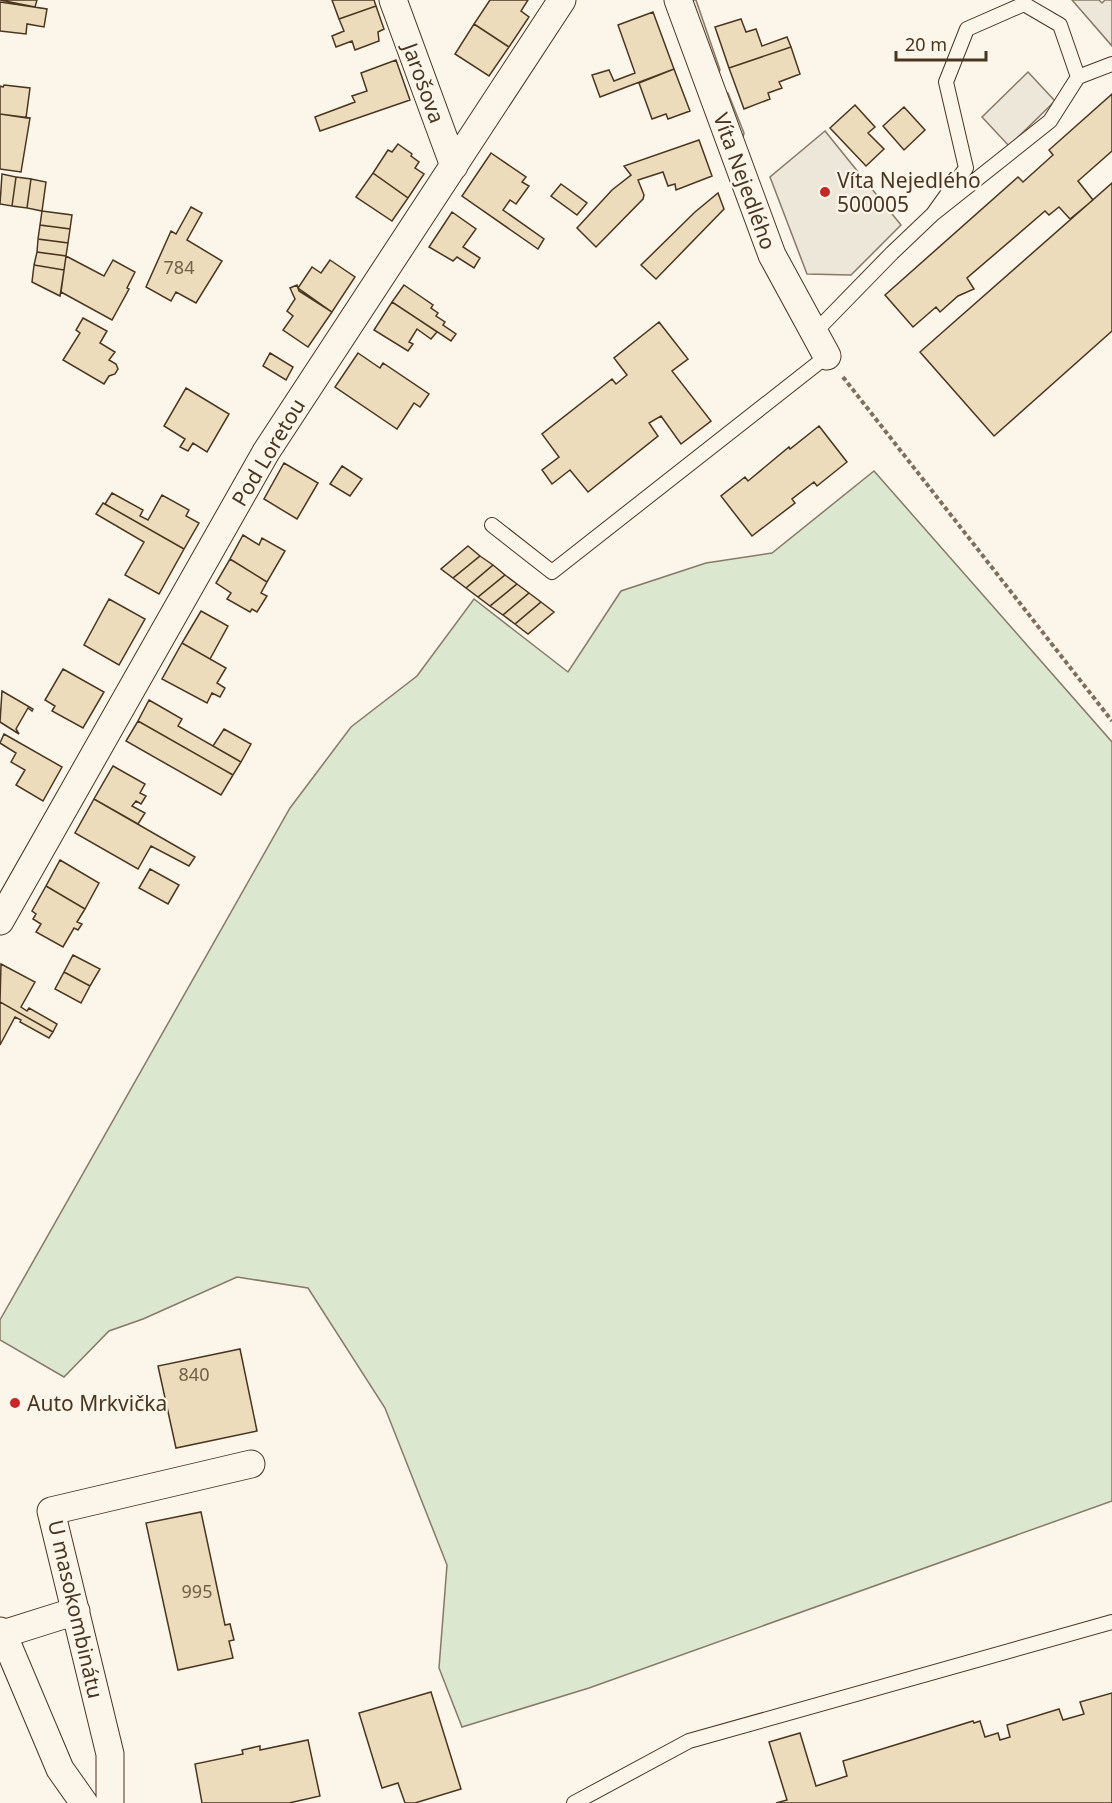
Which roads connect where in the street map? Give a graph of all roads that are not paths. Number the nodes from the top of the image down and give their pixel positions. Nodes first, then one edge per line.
1 (393, 0) edge
2 (562, 0) edge
3 (678, 0) edge
4 (1112, 64) edge
5 (1078, 77) junction
6 (454, 165) junction
7 (933, 214) junction
8 (814, 333) junction
9 (827, 356) joint
10 (492, 525) dead end
11 (0, 921) edge
12 (251, 1464) dead end
13 (76, 1611) junction
14 (1112, 1622) edge
15 (1, 1632) edge
16 (84, 1803) edge
17 (110, 1803) edge
18 (574, 1803) edge

1 - 6 street, Jarošova
2 - 6 street, Pod Loretou
3 - 8 street, Víta Nejedlého
4 - 5 lane
5 - 7 lane
5 - 7 lane
6 - 11 street, Pod Loretou
7 - 8 lane
8 - 9 street, Víta Nejedlého
9 - 10 lane
12 - 13 street, U masokombinátu
13 - 15 street
13 - 17 street, U masokombinátu
14 - 18 lane
15 - 16 street

